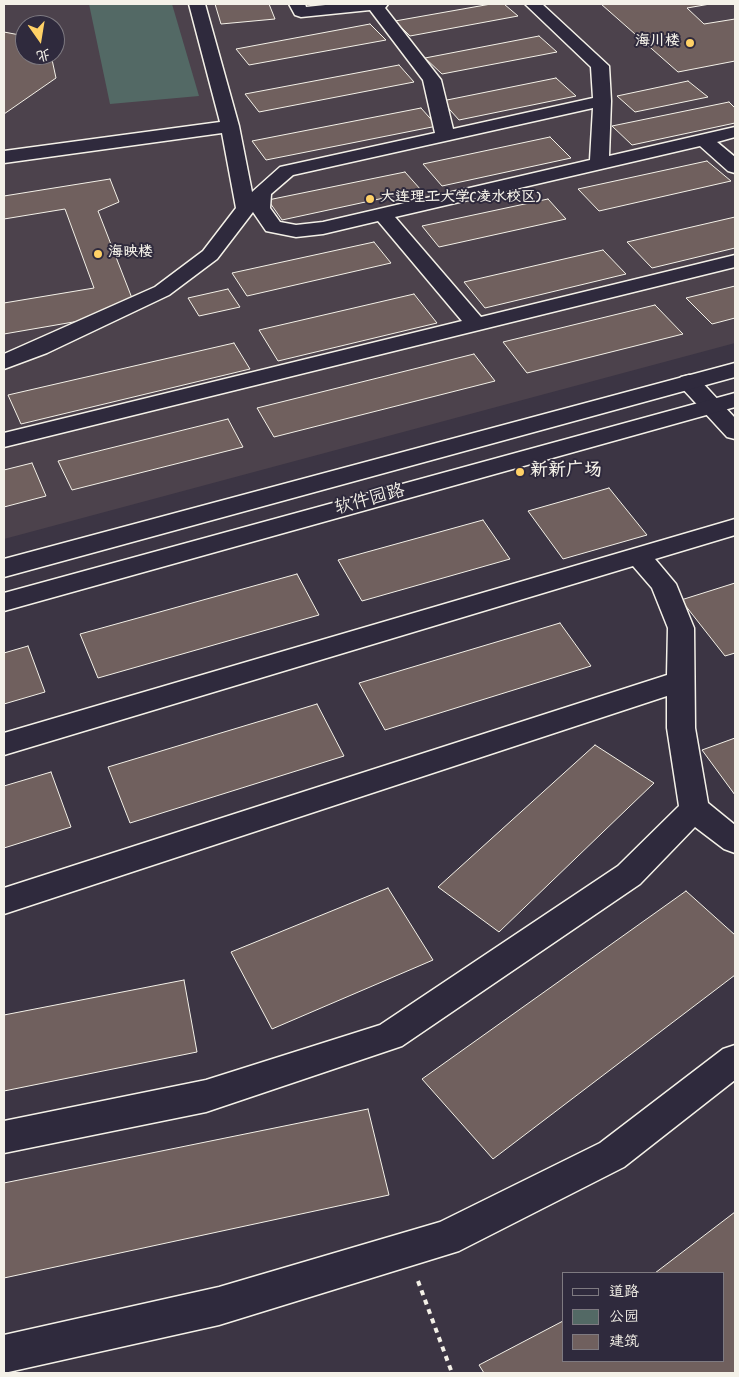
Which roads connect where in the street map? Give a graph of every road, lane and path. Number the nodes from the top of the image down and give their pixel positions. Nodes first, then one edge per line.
1 (197, 4) edge
2 (297, 4) edge
3 (374, 4) edge
4 (380, 4) edge
5 (533, 4) edge
6 (602, 101) junction
7 (230, 126) junction
8 (735, 132) edge
9 (446, 135) junction
10 (703, 139) junction
11 (4, 157) edge
12 (599, 162) junction
13 (735, 166) edge
14 (382, 214) junction
15 (735, 261) edge
16 (477, 325) junction
17 (4, 362) edge
18 (735, 370) edge
19 (689, 382) junction
20 (735, 400) edge
21 (712, 406) junction
22 (735, 432) edge
23 (4, 440) edge
24 (735, 527) edge
25 (638, 556) junction
26 (4, 568) edge
27 (4, 602) edge
28 (681, 681) junction
29 (4, 744) edge
30 (694, 809) junction
31 (735, 841) edge
32 (4, 901) edge
33 (735, 1060) edge
34 (4, 1137) edge
35 (407, 1250) junction
36 (4, 1354) edge
37 (452, 1373) edge

1 - 7 street
2 - 3 street
3 - 4 street
3 - 9 street
5 - 6 street
6 - 9 street
6 - 12 street
7 - 11 street
7 - 17 street
8 - 10 street
9 - 14 street
10 - 12 street
10 - 13 street
12 - 14 street
14 - 16 street
15 - 16 street
16 - 23 street
18 - 19 street, 软件园路
19 - 21 street
19 - 26 street, 软件园路
20 - 21 street, 软件园路
21 - 22 street
21 - 27 street, 软件园路
24 - 25 street
25 - 28 street
25 - 29 street
28 - 30 street
28 - 32 street
30 - 31 street
30 - 34 street
33 - 35 street
35 - 36 street
35 - 37 path

